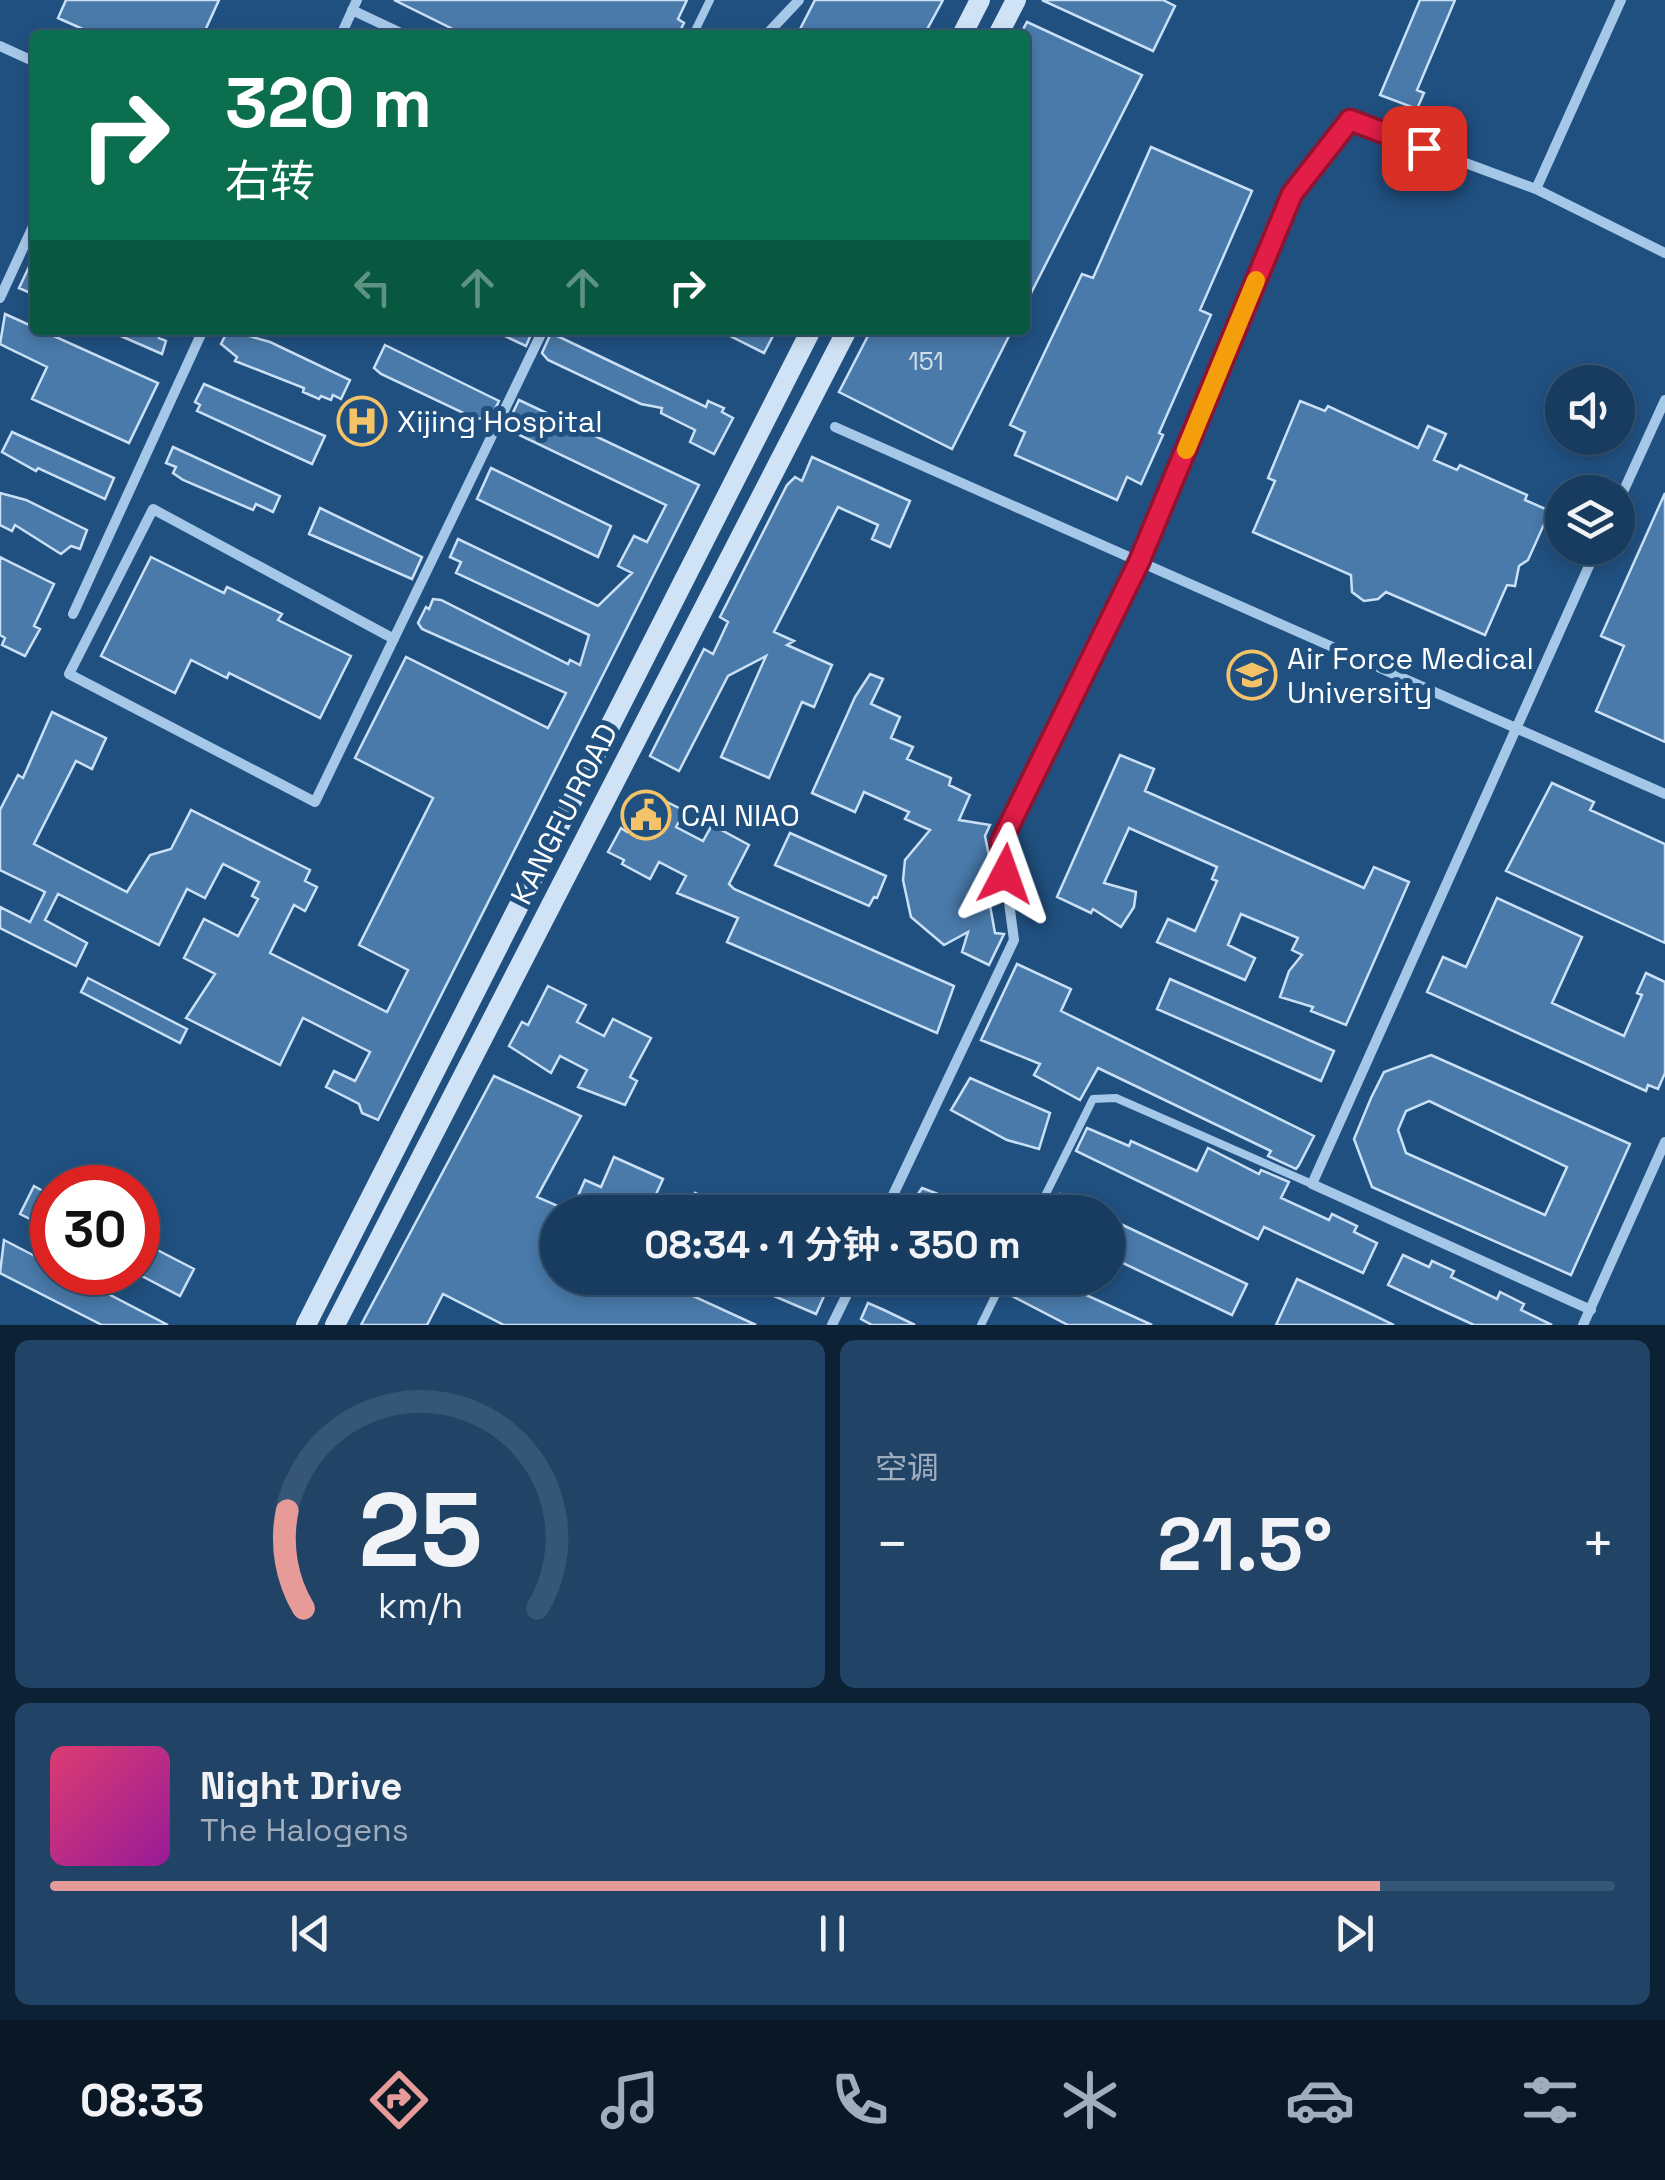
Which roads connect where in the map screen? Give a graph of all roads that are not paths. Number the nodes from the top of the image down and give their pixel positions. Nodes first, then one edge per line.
1 (710, 0) edge
2 (799, 0) edge
3 (980, 0) edge
4 (1016, 0) edge
5 (1621, 0) edge
6 (354, 5) edge
7 (343, 30) edge
8 (396, 30) edge
9 (695, 30) edge
10 (771, 30) edge
11 (965, 30) edge
12 (1001, 30) edge
13 (0, 46) edge
14 (30, 60) edge
15 (1536, 189) junction
16 (30, 233) edge
17 (1665, 253) edge
18 (0, 298) edge
19 (201, 335) edge
20 (541, 335) edge
21 (808, 335) edge
22 (844, 335) edge
23 (1665, 400) edge
24 (835, 428) dead end
25 (1630, 475) edge
26 (1139, 562) junction
27 (1589, 565) edge
28 (72, 614) dead end
29 (394, 639) junction
30 (1515, 725) junction
31 (1665, 794) edge
32 (1665, 1142) edge
33 (1312, 1184) junction
34 (893, 1195) edge
35 (1046, 1195) edge
36 (846, 1295) edge
37 (995, 1295) edge
38 (1591, 1310) junction
39 (306, 1325) edge
40 (335, 1325) edge
41 (832, 1325) edge
42 (980, 1325) edge
43 (1583, 1325) edge

1 - 9 lane
2 - 10 street
3 - 11 main road
4 - 12 main road
5 - 15 street
6 - 7 street
6 - 8 street
13 - 14 street
15 - 17 street
15 - 26 street
16 - 18 street
19 - 28 street
20 - 29 street
21 - 39 main road, KANGFU ROAD
22 - 40 main road, KANGFU ROAD
23 - 25 street
24 - 26 street
26 - 30 street
26 - 34 street
27 - 30 street
29 - 29 street
30 - 31 street
30 - 33 street
32 - 38 street
33 - 35 lane
33 - 38 street
36 - 41 street
37 - 42 lane
38 - 43 street

